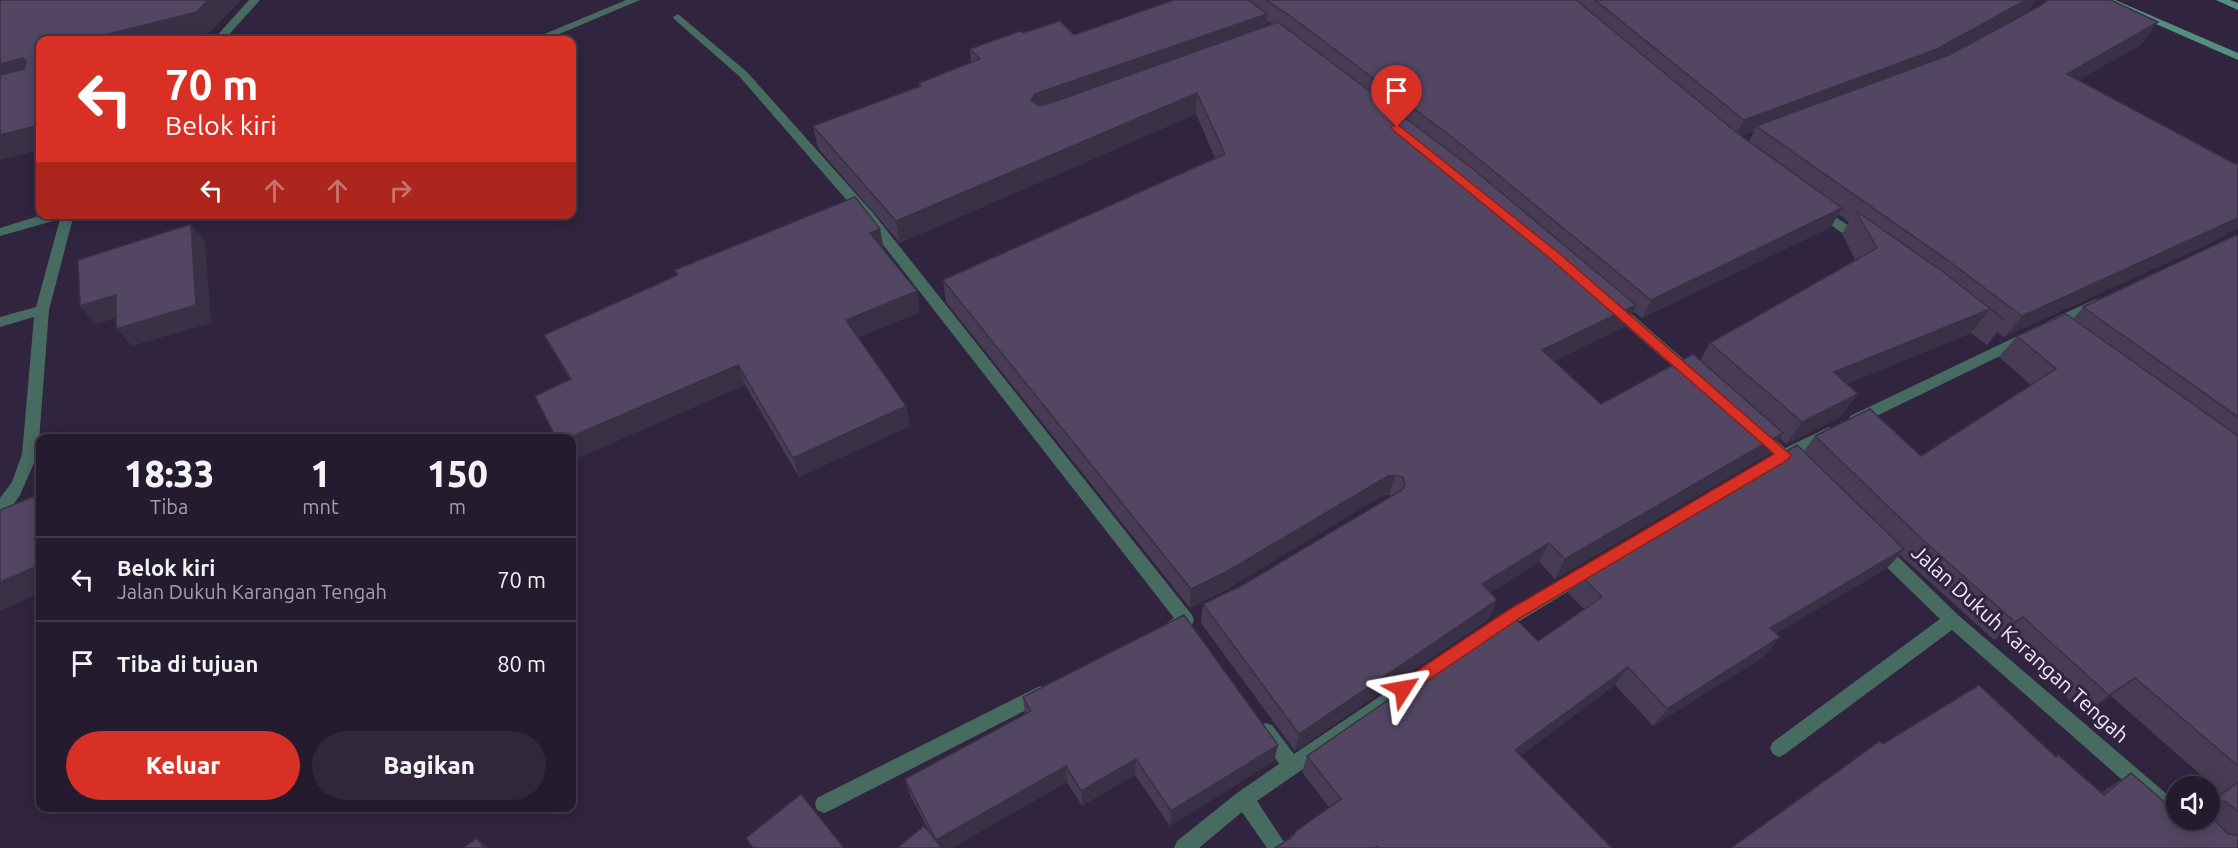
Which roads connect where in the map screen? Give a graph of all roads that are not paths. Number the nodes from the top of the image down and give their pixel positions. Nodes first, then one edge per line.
1 (255, 0) edge
2 (635, 0) edge
3 (2106, 0) edge
4 (2221, 0) edge
5 (2238, 7) edge
6 (678, 17) dead end
7 (220, 36) edge
8 (546, 36) edge
9 (2238, 57) edge
10 (1806, 200) edge
11 (45, 219) edge
12 (67, 219) edge
13 (0, 232) edge
14 (1873, 248) edge
15 (1600, 295) edge
16 (2111, 298) edge
17 (42, 310) junction
18 (0, 322) edge
19 (1705, 387) edge
20 (1749, 425) edge
21 (1784, 455) junction
22 (1764, 467) edge
23 (1809, 479) edge
24 (0, 508) edge
25 (1866, 536) edge
26 (1605, 561) edge
27 (1204, 611) dead end
28 (1952, 620) junction
29 (1190, 625) junction
30 (1154, 637) edge
31 (1059, 685) edge
32 (1256, 717) edge
33 (1779, 747) dead end
34 (1291, 765) junction
35 (1244, 799) junction
36 (824, 804) dead end
37 (2166, 805) edge
38 (1184, 848) edge
39 (1278, 848) edge

1 - 7 street
2 - 8 street
3 - 9 main road
4 - 5 main road
6 - 29 street
10 - 14 street
11 - 13 street
12 - 17 street
15 - 19 street
16 - 21 street
17 - 18 street
17 - 24 street
20 - 21 street
21 - 22 street
21 - 23 street
25 - 28 street, Jalan Dukuh Karangan Tengah
26 - 34 street
27 - 29 street
28 - 33 street
28 - 37 street, Jalan Dukuh Karangan Tengah
29 - 30 street
31 - 36 street
32 - 34 street
34 - 35 street
35 - 38 street
35 - 39 street

